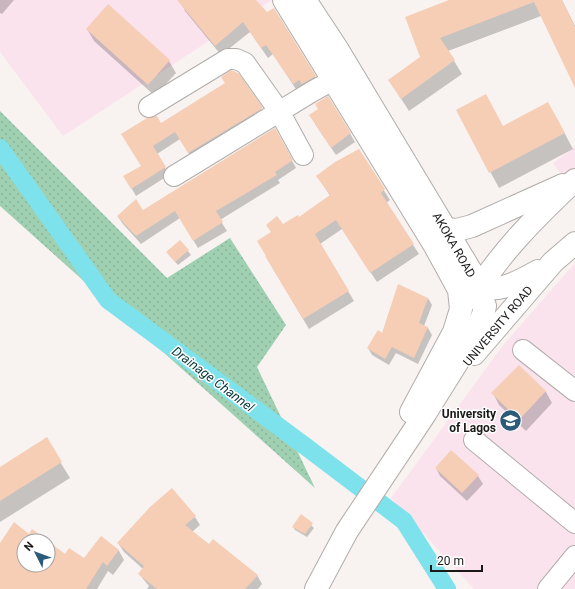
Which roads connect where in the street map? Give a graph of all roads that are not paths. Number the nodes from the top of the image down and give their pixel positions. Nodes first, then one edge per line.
1 (284, 0) edge
2 (306, 0) edge
3 (333, 80) junction
4 (149, 107) dead end
5 (279, 112) junction
6 (303, 155) dead end
7 (174, 176) dead end
8 (575, 180) edge
9 (446, 229) junction
10 (575, 243) edge
11 (553, 262) junction
12 (449, 273) junction
13 (479, 288) junction
14 (454, 332) junction
15 (523, 350) dead end
16 (575, 391) edge
17 (425, 414) junction
18 (474, 440) dead end
19 (372, 492) junction
20 (575, 523) edge
21 (575, 556) edge
22 (316, 589) edge
23 (548, 589) edge

1 - 3 main road
2 - 9 main road, AKOKA ROAD
3 - 5 street
3 - 12 main road
4 - 5 street
5 - 6 street
5 - 7 street
8 - 9 main road
8 - 13 main road
9 - 13 main road, AKOKA ROAD
10 - 11 main road, UNIVERSITY ROAD
11 - 13 main road
11 - 17 main road, UNIVERSITY ROAD
12 - 13 main road
12 - 14 main road
13 - 14 main road
13 - 17 main road, AKOKA ROAD
14 - 19 main road
15 - 16 street
17 - 19 main road, AKOKA ROAD
18 - 20 street
19 - 22 main road
21 - 23 street

